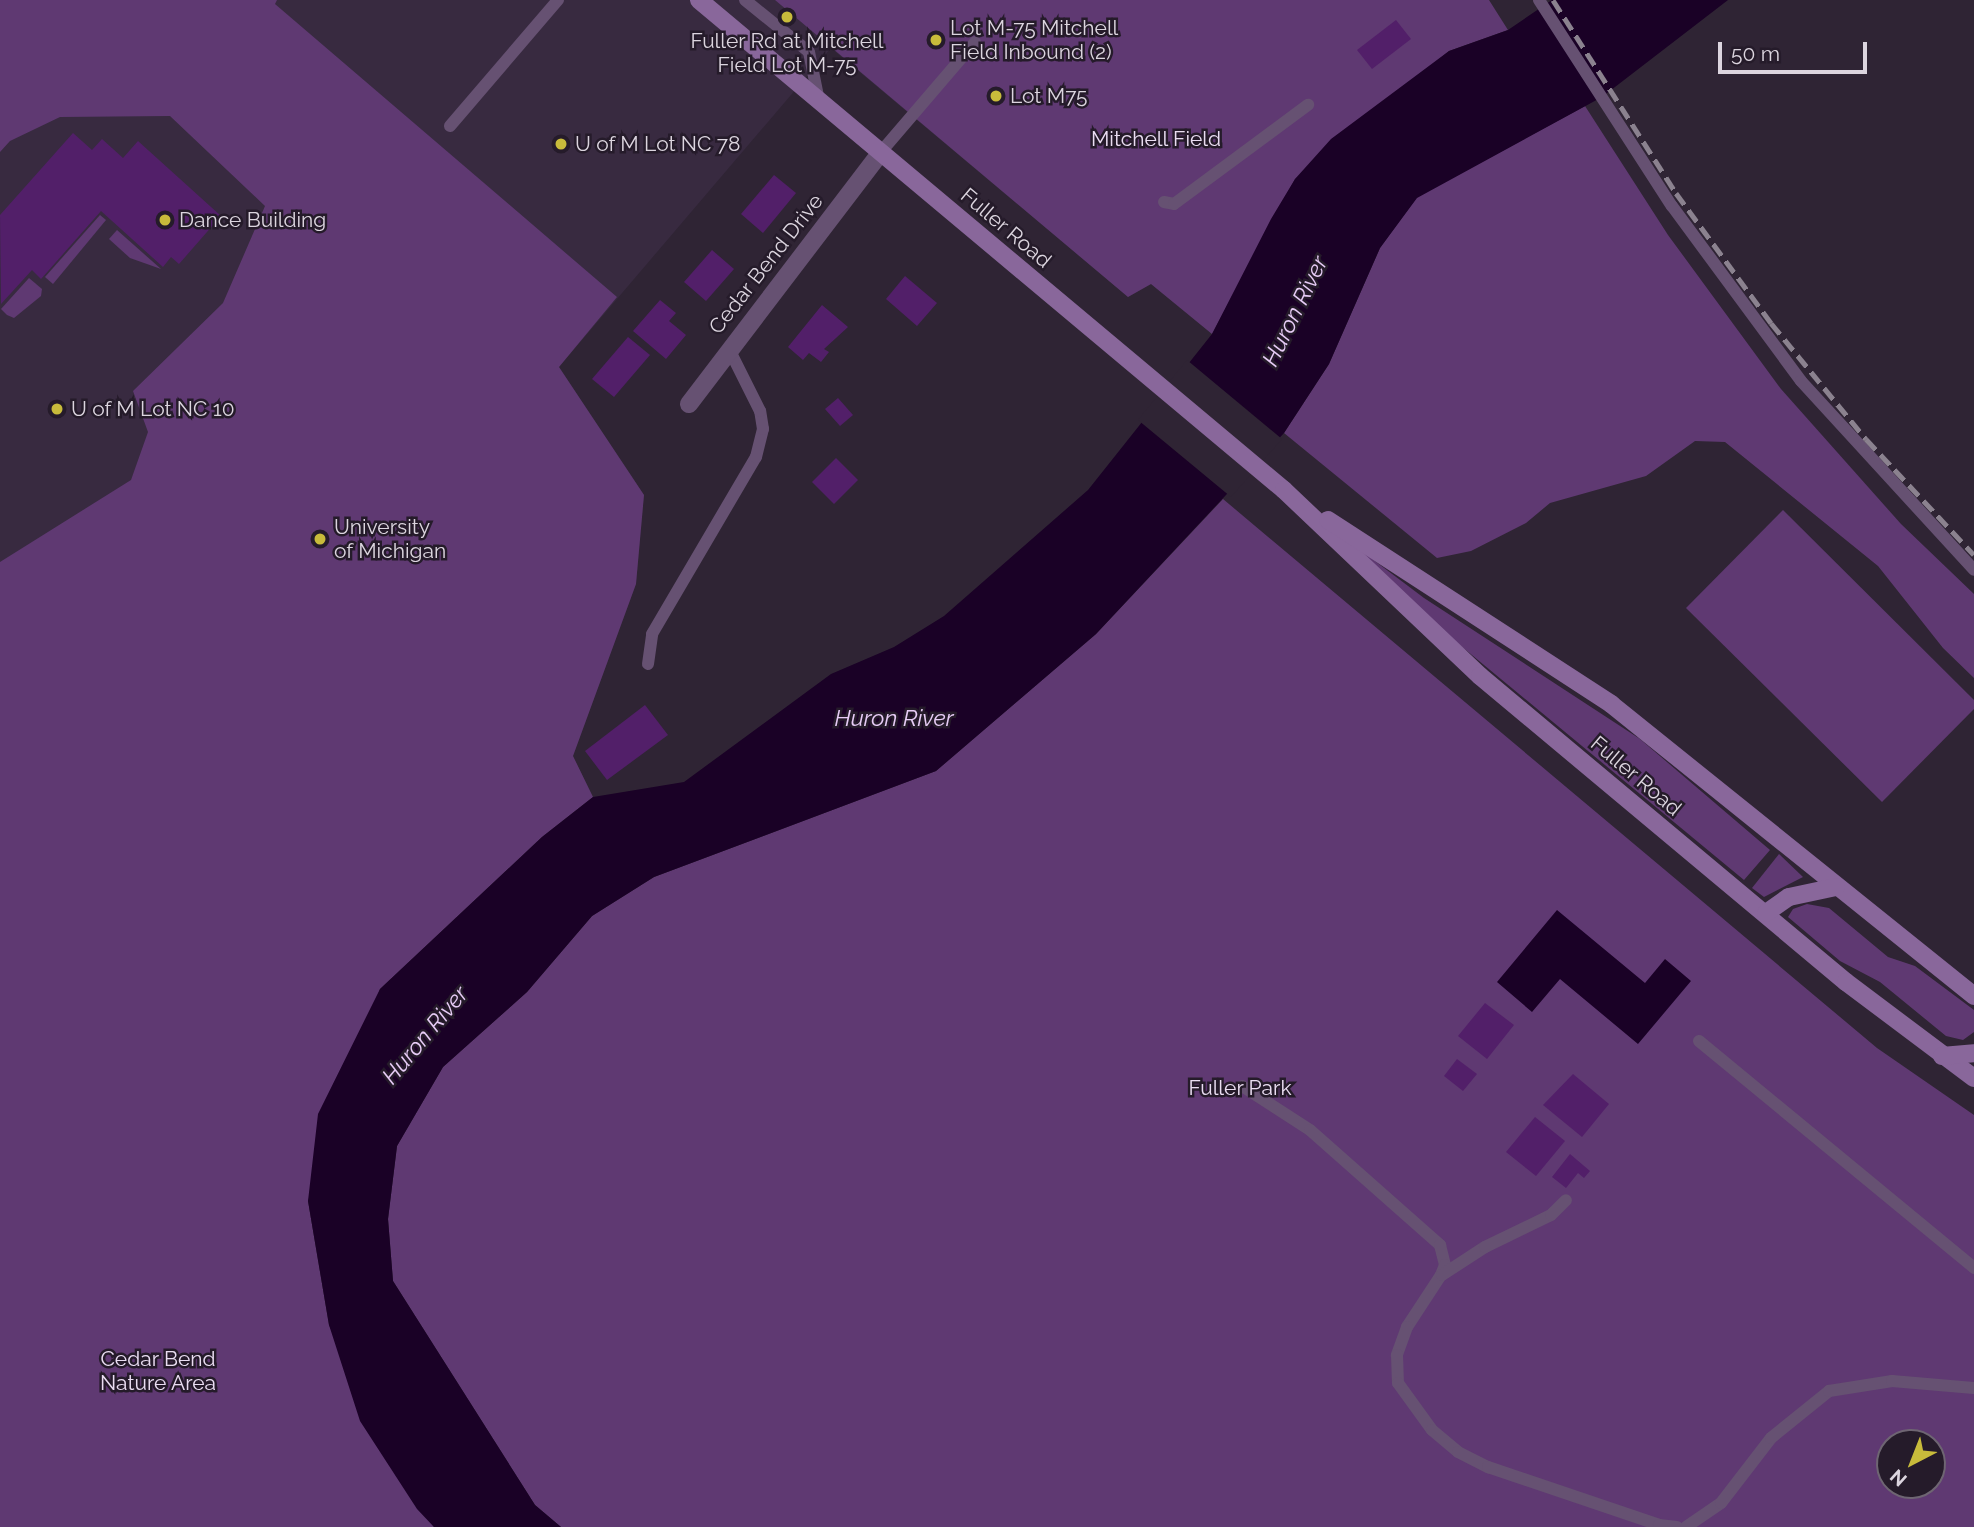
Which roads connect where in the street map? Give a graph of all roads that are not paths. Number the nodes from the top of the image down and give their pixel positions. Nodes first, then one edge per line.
1 (558, 0) edge
2 (699, 0) edge
3 (745, 0) edge
4 (1539, 0) edge
5 (975, 42) dead end
6 (820, 102) junction
7 (1308, 105) dead end
8 (450, 126) dead end
9 (880, 153) junction
10 (1164, 202) dead end
11 (729, 349) junction
12 (689, 404) dead end
13 (1284, 490) junction
14 (1974, 570) edge
15 (648, 664) dead end
16 (1836, 887) junction
17 (1766, 913) junction
18 (1974, 996) edge
19 (1699, 1041) dead end
20 (1974, 1053) edge
21 (1942, 1056) junction
22 (1974, 1078) edge
23 (1242, 1086) dead end
24 (1566, 1200) dead end
25 (1974, 1268) edge
26 (1441, 1275) junction
27 (1974, 1388) edge
28 (1678, 1527) edge
29 (1686, 1527) edge

1 - 8 lane
2 - 6 main road, Fuller Road
3 - 6 lane
4 - 14 lane
5 - 9 lane
6 - 9 main road, Fuller Road
7 - 10 lane
9 - 11 street, Cedar Bend Drive
9 - 13 main road, Fuller Road
11 - 12 street, Cedar Bend Drive
11 - 15 lane
13 - 16 main road, Fuller Road
13 - 17 main road, Fuller Road
16 - 17 main road
16 - 18 main road, Fuller Road
17 - 21 main road, Fuller Road
19 - 25 lane
20 - 21 main road
21 - 22 main road, Fuller Road
23 - 26 lane
24 - 26 lane
26 - 28 lane
27 - 29 lane

